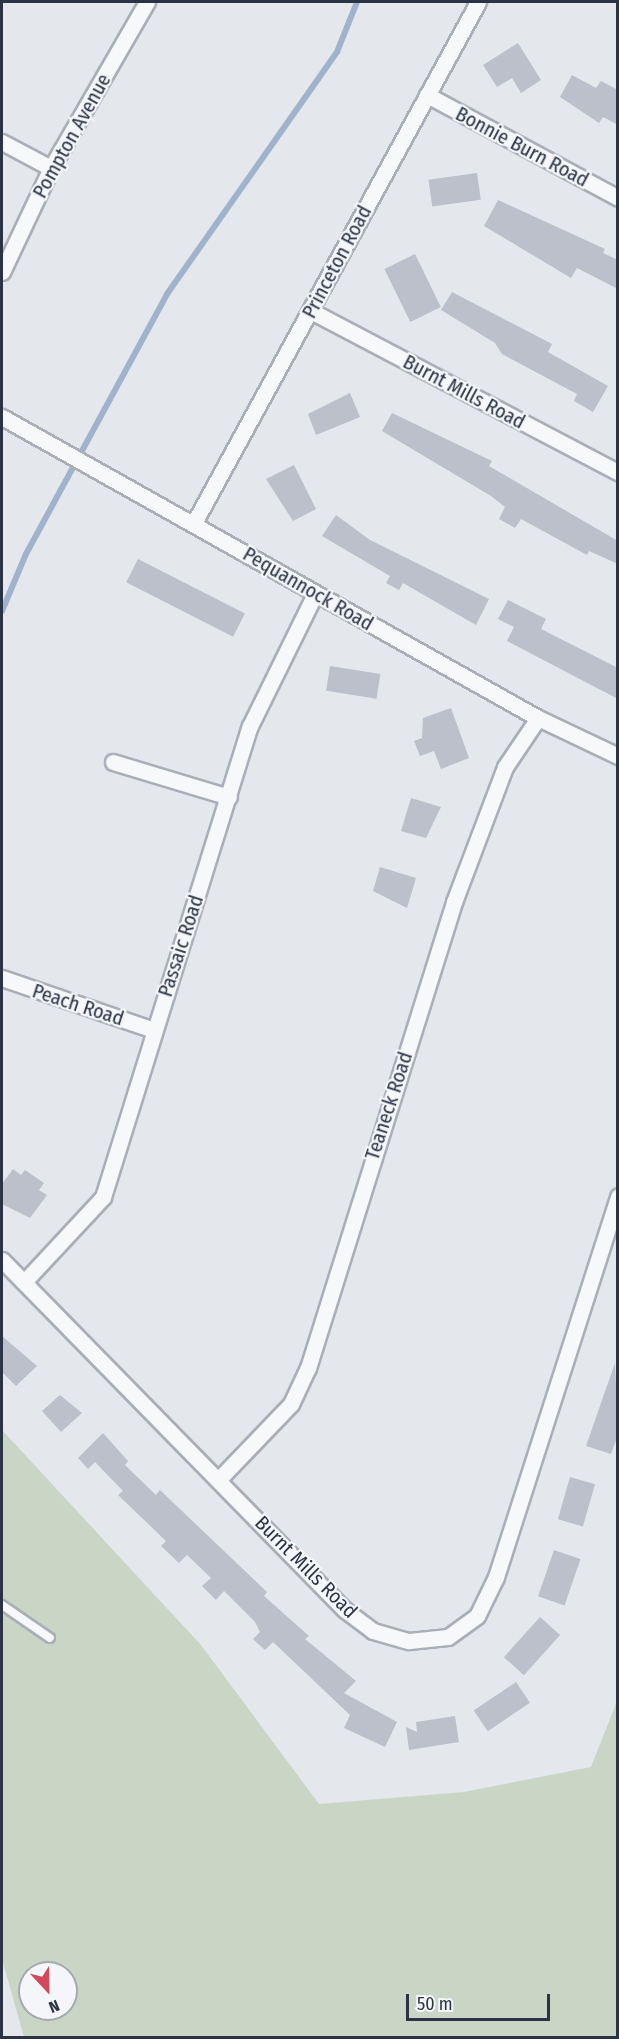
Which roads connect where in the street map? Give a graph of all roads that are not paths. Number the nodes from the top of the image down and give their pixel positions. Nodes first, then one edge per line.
1 (147, 2) edge
2 (478, 2) edge
3 (427, 95) junction
4 (2, 142) edge
5 (51, 168) junction
6 (618, 198) edge
7 (2, 272) edge
8 (310, 311) junction
9 (2, 417) edge
10 (618, 472) edge
11 (194, 523) junction
12 (315, 594) junction
13 (538, 718) junction
14 (618, 756) edge
15 (113, 762) dead end
16 (229, 796) junction
17 (2, 978) edge
18 (154, 1030) junction
19 (618, 1196) edge
20 (2, 1260) edge
21 (24, 1282) junction
22 (219, 1479) junction
23 (2, 1605) edge
24 (50, 1638) dead end

1 - 5 street, Pompton Avenue
2 - 3 street, Princeton Road
3 - 6 street, Bonnie Burn Road
3 - 8 street, Princeton Road
4 - 5 street
5 - 7 street, Pompton Avenue
8 - 10 street, Burnt Mills Road
8 - 11 street, Princeton Road
9 - 11 street, Pequannock Road
11 - 12 street, Pequannock Road
12 - 13 street, Pequannock Road
12 - 16 street, Passaic Road
13 - 14 street, Pequannock Road
13 - 22 street, Teaneck Road
15 - 16 street
16 - 18 street, Passaic Road
17 - 18 street, Peach Road
18 - 21 street, Passaic Road
19 - 22 street, Burnt Mills Road
20 - 21 street, Burnt Mills Road
21 - 22 street, Burnt Mills Road
23 - 24 lane

